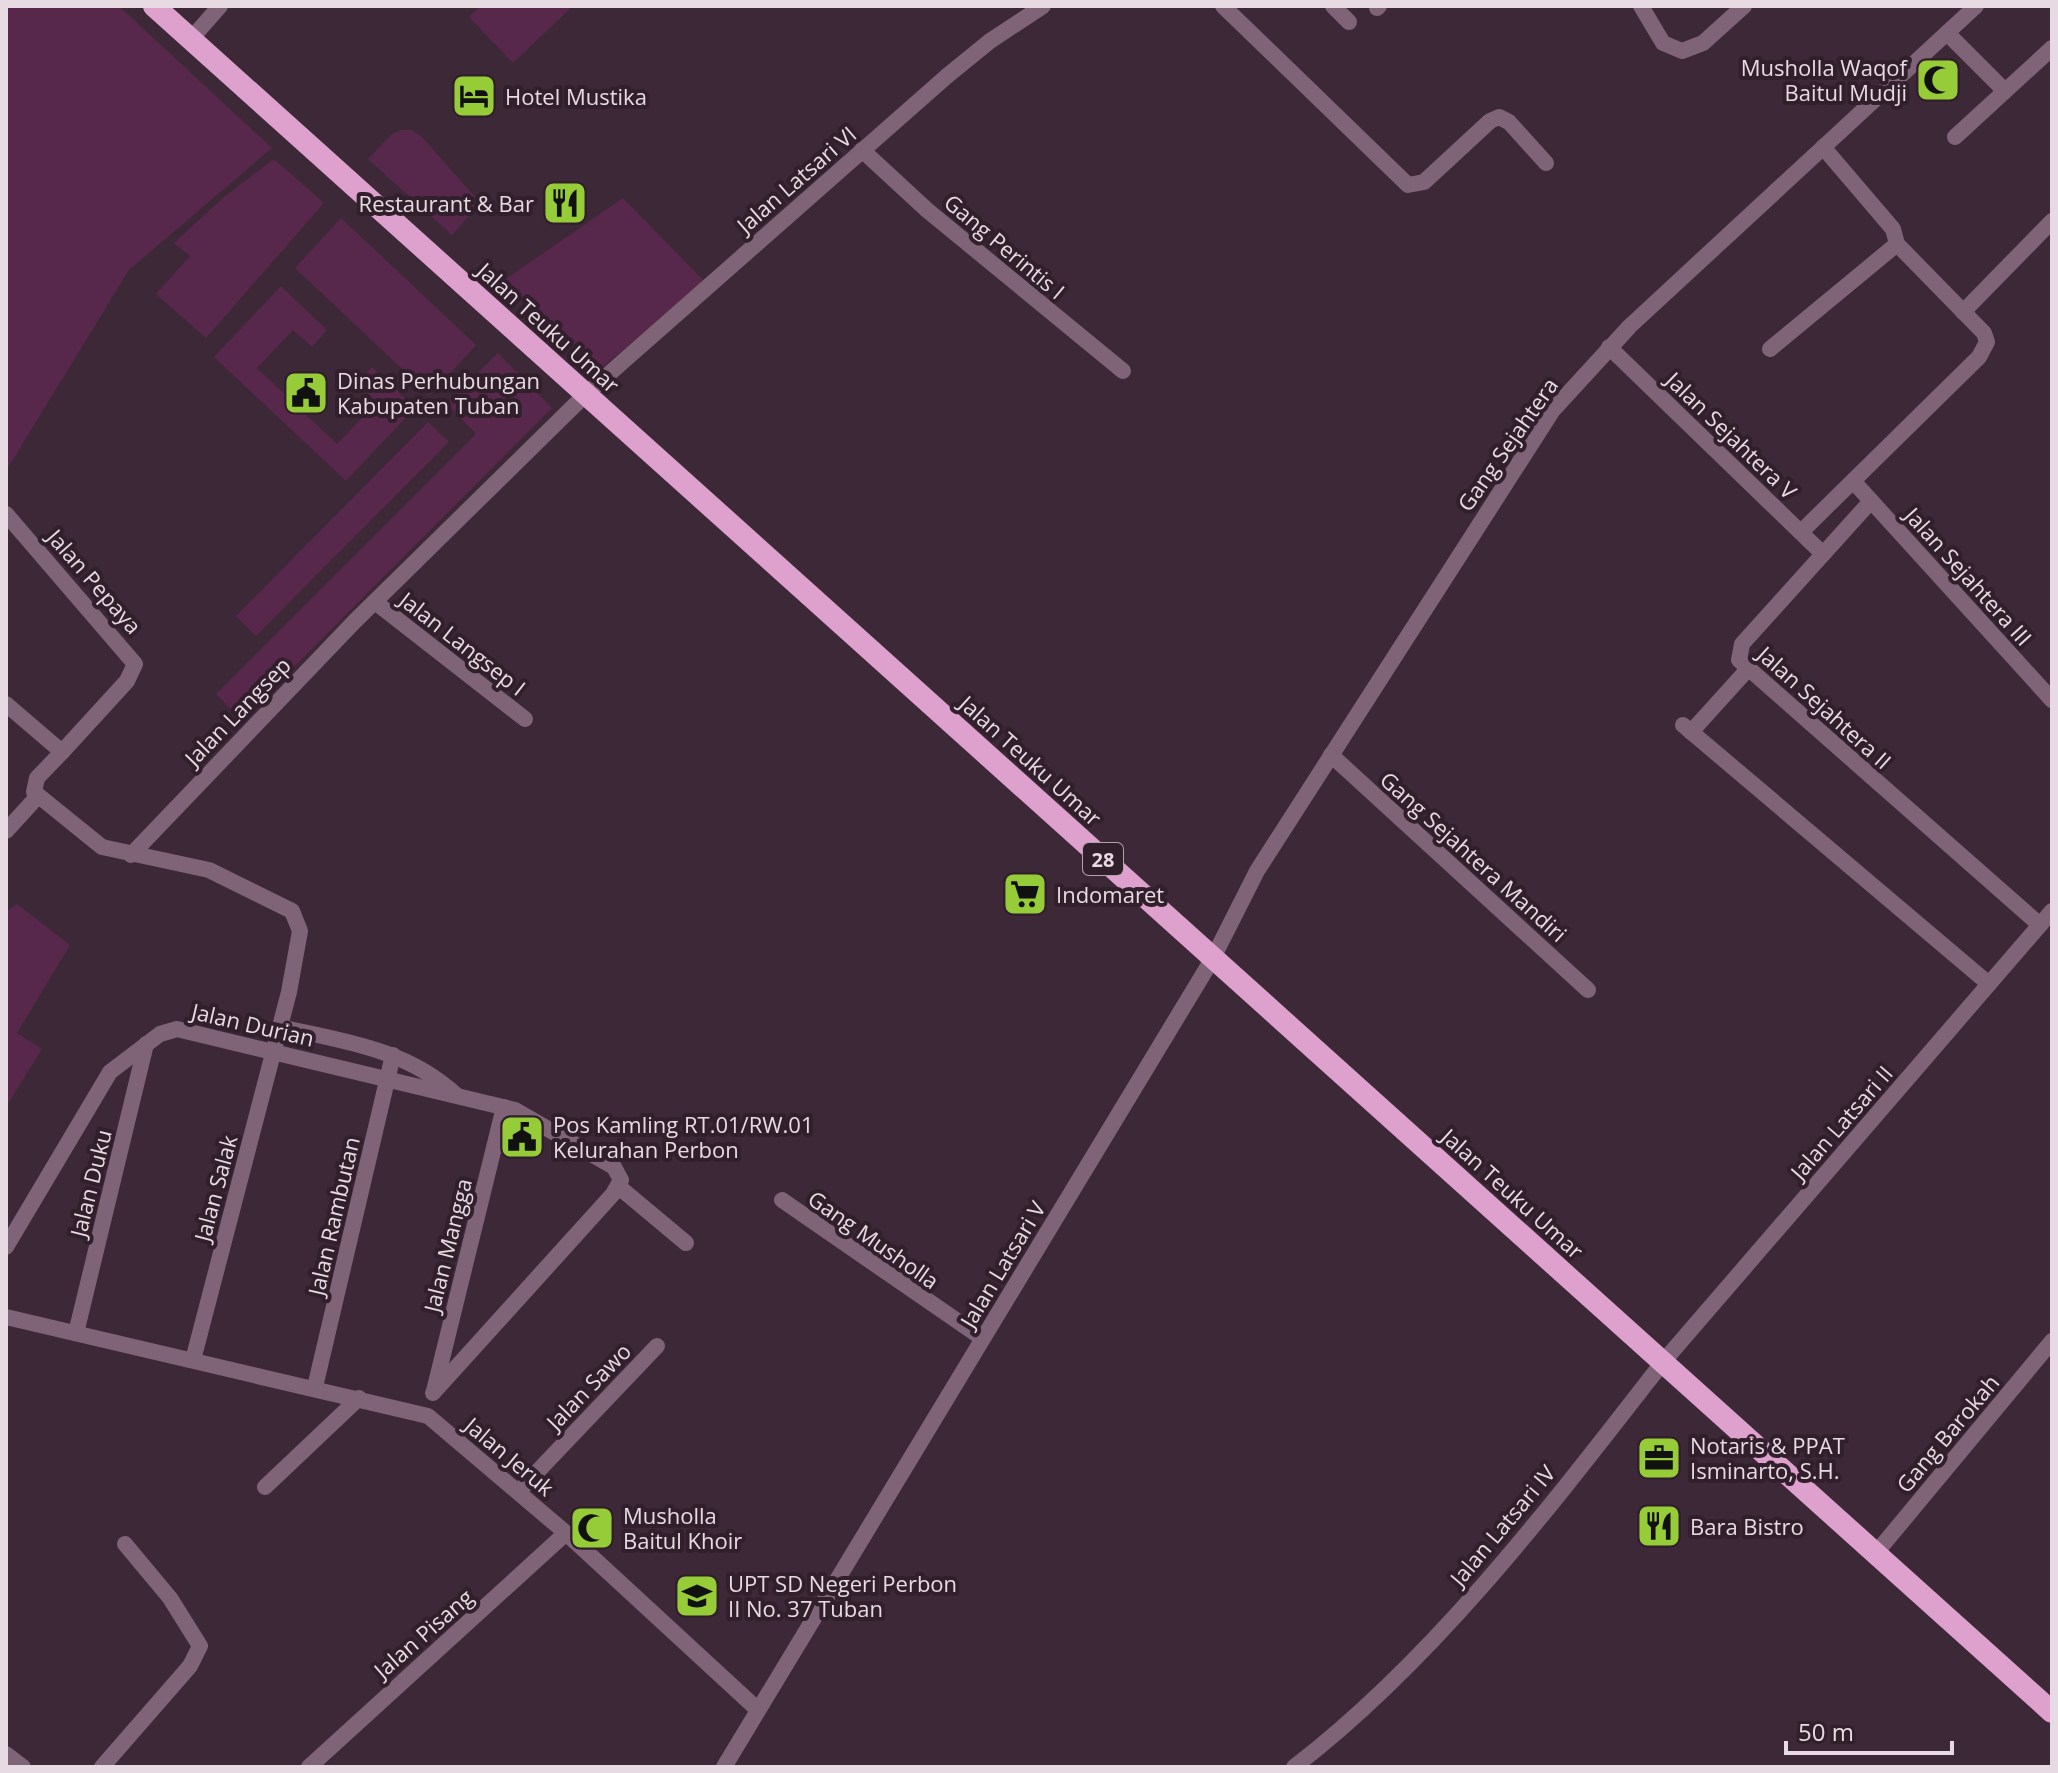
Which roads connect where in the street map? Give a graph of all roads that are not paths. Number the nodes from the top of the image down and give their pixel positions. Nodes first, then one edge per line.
1 (154, 6) edge
2 (220, 6) edge
3 (1043, 6) edge
4 (1223, 6) edge
5 (1333, 6) edge
6 (1641, 6) edge
7 (1744, 6) edge
8 (1976, 6) edge
9 (1349, 22) dead end
10 (1947, 33) junction
11 (191, 39) junction
12 (2052, 48) edge
13 (2005, 91) junction
14 (1955, 137) dead end
15 (1823, 147) junction
16 (862, 150) junction
17 (1546, 163) dead end
18 (2052, 221) edge
19 (1897, 244) junction
20 (1963, 312) junction
21 (1609, 347) junction
22 (1770, 349) dead end
23 (1123, 371) dead end
24 (585, 395) junction
25 (1853, 481) junction
26 (1871, 501) junction
27 (6, 514) edge
28 (1801, 532) junction
29 (1823, 554) junction
30 (375, 602) junction
31 (1748, 669) junction
32 (2052, 700) edge
33 (6, 704) edge
34 (525, 719) dead end
35 (62, 752) junction
36 (1331, 755) junction
37 (38, 796) junction
38 (6, 831) edge
39 (131, 855) junction
40 (2052, 911) edge
41 (2040, 925) junction
42 (1213, 958) junction
43 (1989, 984) junction
44 (1588, 990) dead end
45 (280, 1027) junction
46 (146, 1044) junction
47 (274, 1051) junction
48 (393, 1055) junction
49 (387, 1079) junction
50 (456, 1095) junction
51 (504, 1107) junction
52 (619, 1187) junction
53 (782, 1200) dead end
54 (686, 1243) dead end
55 (6, 1247) edge
56 (6, 1317) edge
57 (76, 1333) junction
58 (982, 1338) junction
59 (2052, 1341) edge
60 (657, 1346) dead end
61 (193, 1360) junction
62 (1663, 1362) junction
63 (315, 1387) junction
64 (433, 1393) junction
65 (359, 1398) junction
66 (428, 1416) junction
67 (265, 1487) dead end
68 (518, 1492) junction
69 (566, 1533) junction
70 (125, 1544) dead end
71 (1876, 1553) junction
72 (757, 1709) junction
73 (2052, 1712) edge
74 (6, 1754) edge
75 (23, 1767) edge
76 (102, 1767) edge
77 (309, 1767) edge
78 (724, 1767) edge
79 (1294, 1767) edge

1 - 11 highway, Jalan Teuku Umar / 28
2 - 11 street
3 - 16 street, Jalan Latsari VI
4 - 17 street
5 - 9 street
6 - 7 street
8 - 10 street, Gang Sejahtera
10 - 13 street
10 - 15 street, Gang Sejahtera
11 - 24 highway, Jalan Teuku Umar / 28
12 - 13 street
13 - 14 street
15 - 19 street
15 - 21 street, Gang Sejahtera
16 - 23 street, Gang Perintis I
16 - 24 street, Jalan Latsari VI
18 - 20 street
19 - 20 street
19 - 22 street
20 - 25 street
21 - 28 street, Jalan Sejahtera V
21 - 36 street, Gang Sejahtera
24 - 30 street, Jalan Langsep
24 - 42 highway, Jalan Teuku Umar / 28
25 - 26 street, Jalan Sejahtera III
25 - 28 street
26 - 29 street, Jalan Sejahtera II
26 - 32 street, Jalan Sejahtera III
27 - 35 street, Jalan Pepaya
28 - 29 street, Jalan Sejahtera V
29 - 31 street, Jalan Sejahtera II
30 - 34 street, Jalan Langsep I
30 - 39 street, Jalan Langsep
31 - 41 street, Jalan Sejahtera II
31 - 43 street
33 - 35 street
35 - 37 street
36 - 42 street, Gang Sejahtera
36 - 44 street, Gang Sejahtera Mandiri
37 - 38 street
37 - 39 street
39 - 45 street
40 - 41 street, Jalan Latsari II
41 - 43 street, Jalan Latsari II
42 - 58 street, Jalan Latsari V
42 - 62 highway, Jalan Teuku Umar / 28
43 - 62 street, Jalan Latsari II
45 - 47 street, Jalan Salak
45 - 48 street, Jalan Durian
46 - 47 street, Jalan Durian
46 - 55 street, Jalan Durian
46 - 57 street, Jalan Duku
47 - 49 street, Jalan Durian
47 - 61 street, Jalan Salak
48 - 49 street, Jalan Rambutan
48 - 50 street, Jalan Durian
49 - 50 street, Jalan Durian
49 - 63 street, Jalan Rambutan
50 - 51 street, Jalan Durian
51 - 52 street, Jalan Durian
51 - 64 street, Jalan Mangga
52 - 54 street, Jalan Durian
52 - 64 street, Jalan Mangga
53 - 58 street, Gang Musholla
56 - 57 street, Jalan Jeruk
57 - 61 street, Jalan Jeruk
58 - 72 street, Jalan Latsari V
59 - 71 street, Gang Barokah
60 - 68 street, Jalan Sawo
61 - 63 street, Jalan Jeruk
62 - 71 highway, Jalan Teuku Umar / 28
62 - 79 street, Jalan Latsari IV
63 - 65 street, Jalan Jeruk
64 - 66 street, Jalan Mangga
65 - 66 street, Jalan Jeruk
65 - 67 street
66 - 68 street, Jalan Jeruk
68 - 69 street, Jalan Jeruk
69 - 72 street, Jalan Jeruk
69 - 77 street, Jalan Pisang
70 - 76 street
71 - 73 highway, Jalan Teuku Umar / 28
72 - 78 street, Jalan Latsari V
74 - 75 street

